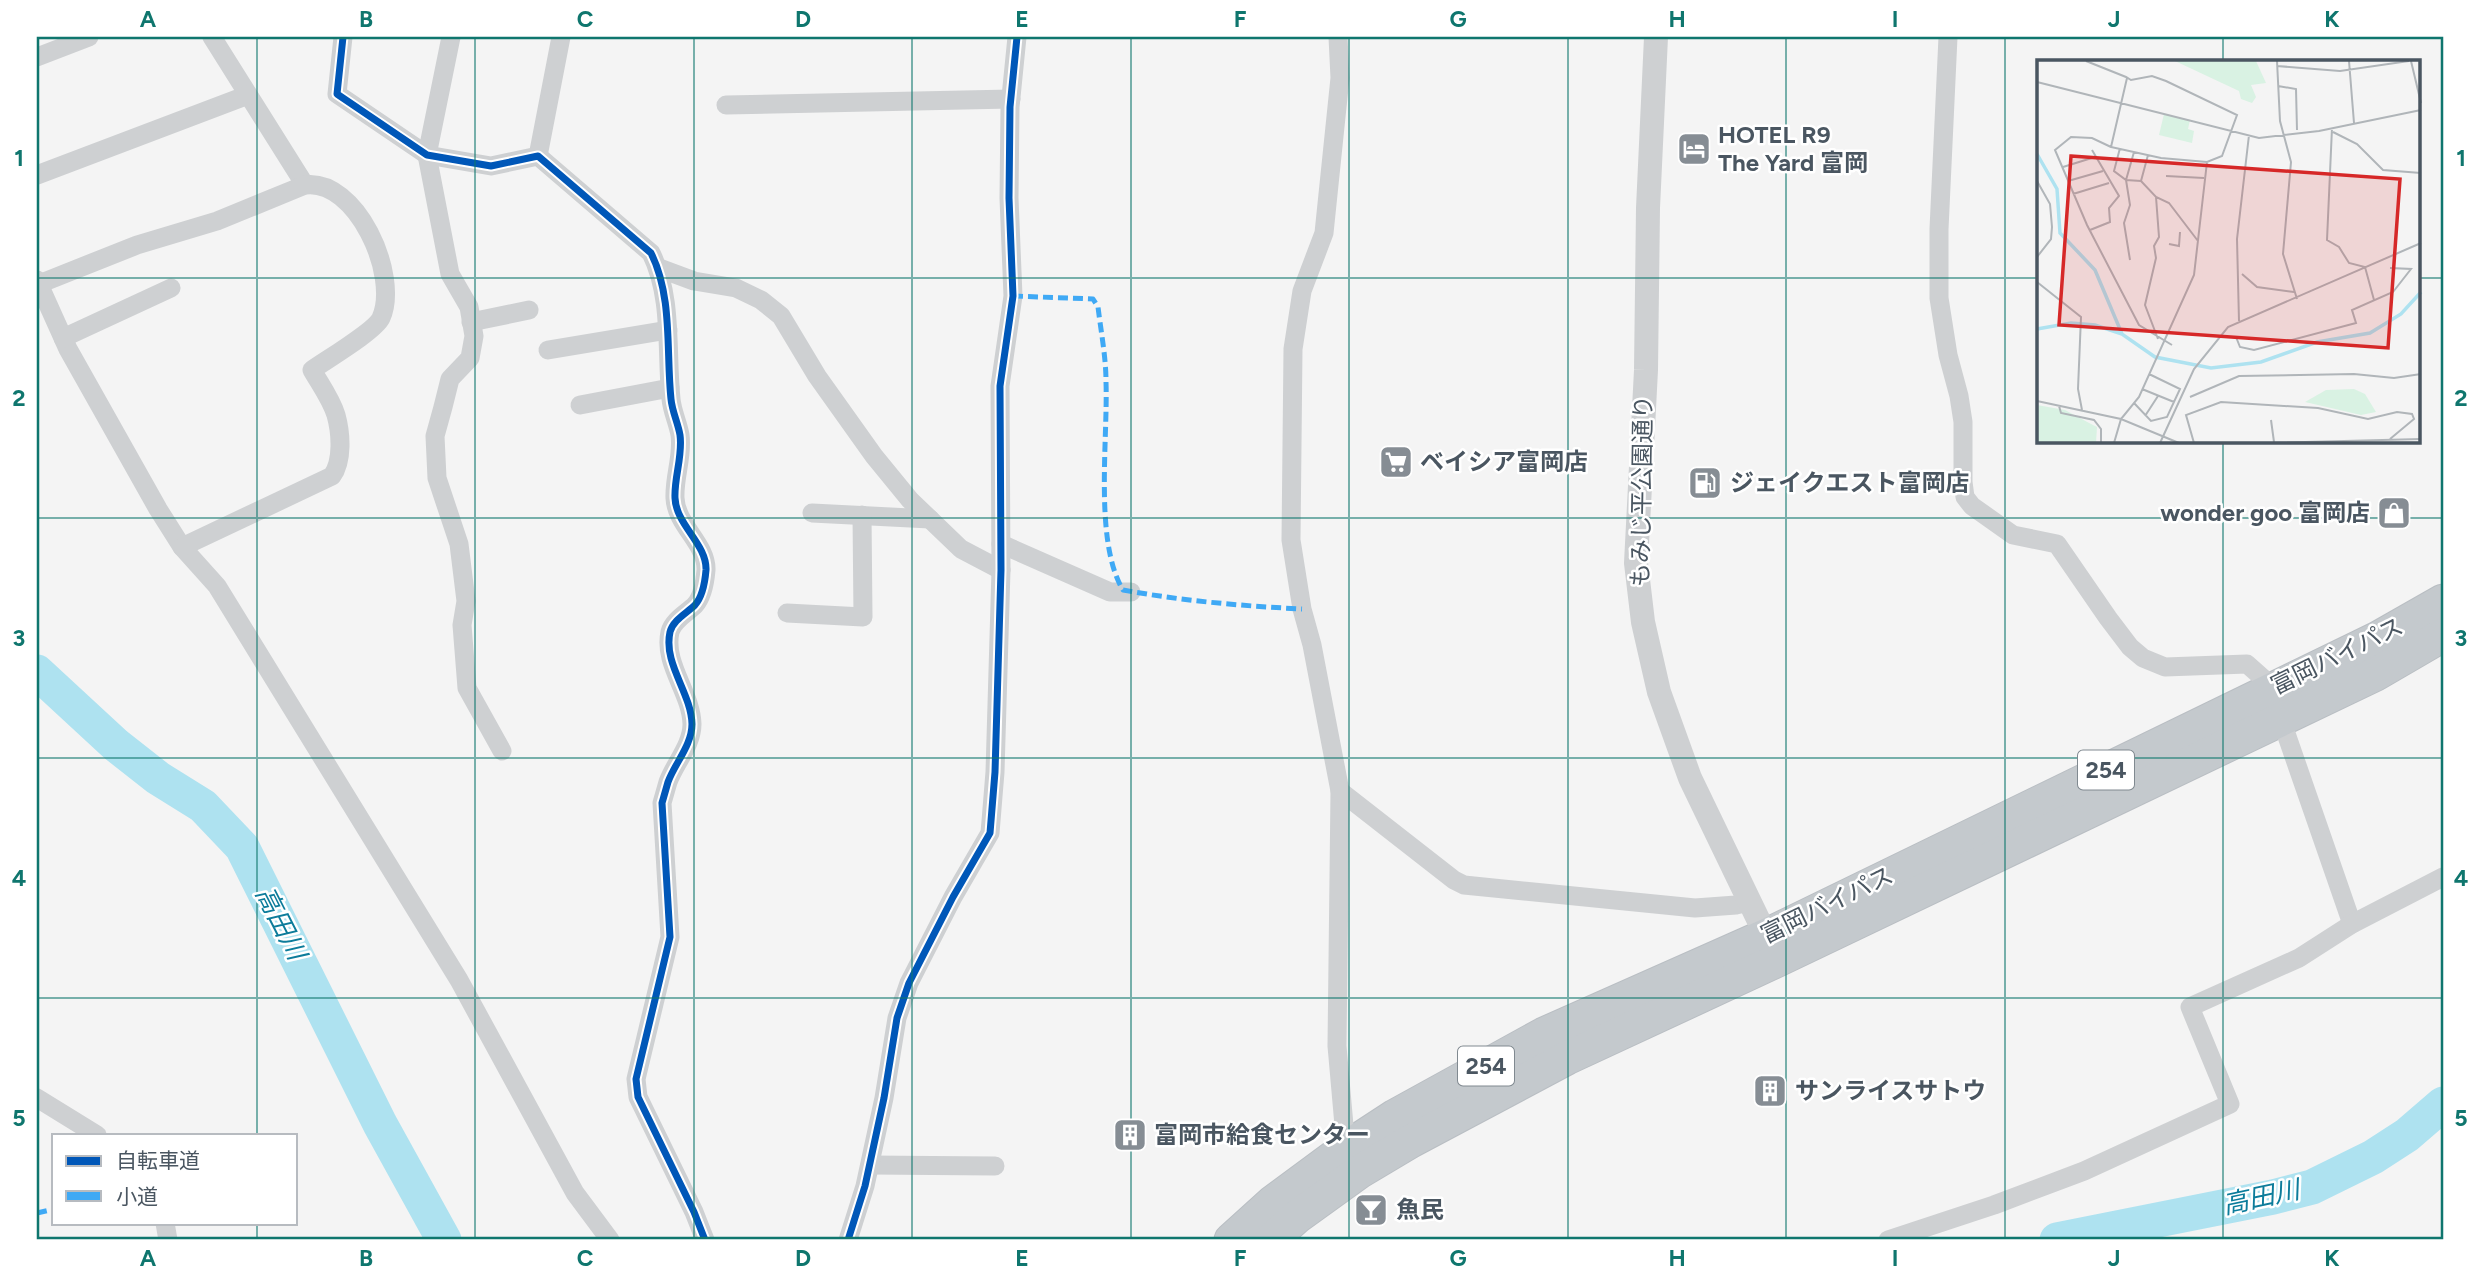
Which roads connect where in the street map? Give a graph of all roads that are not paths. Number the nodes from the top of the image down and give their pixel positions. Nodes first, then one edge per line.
1 (89, 37) edge
2 (212, 37) edge
3 (343, 37) edge
4 (451, 37) edge
5 (561, 37) edge
6 (1017, 37) edge
7 (1338, 37) edge
8 (1656, 37) edge
9 (1948, 37) edge
10 (37, 57) edge
11 (248, 95) junction
12 (1011, 99) junction
13 (726, 105) dead end
14 (427, 155) junction
15 (538, 156) junction
16 (37, 175) edge
17 (305, 185) junction
18 (659, 268) junction
19 (38, 282) edge
20 (171, 288) dead end
21 (529, 310) dead end
22 (471, 322) junction
23 (668, 330) junction
24 (63, 338) junction
25 (548, 350) dead end
26 (670, 388) junction
27 (580, 405) dead end
28 (812, 513) dead end
29 (862, 515) junction
30 (930, 519) junction
31 (1001, 544) junction
32 (182, 547) junction
33 (1001, 570) junction
34 (1131, 592) dead end
35 (2443, 601) edge
36 (787, 612) dead end
37 (2443, 635) edge
38 (2275, 705) junction
39 (502, 751) dead end
40 (1340, 791) junction
41 (2443, 877) edge
42 (1749, 902) junction
43 (2352, 924) junction
44 (1772, 948) junction
45 (37, 1098) edge
46 (95, 1134) edge
47 (1346, 1148) junction
48 (870, 1165) junction
49 (995, 1166) dead end
50 (610, 1240) edge
51 (705, 1240) edge
52 (848, 1240) edge
53 (1231, 1240) edge
54 (1271, 1240) edge
55 (1888, 1240) edge

1 - 10 street
2 - 11 street
3 - 14 street
4 - 14 street
5 - 15 street
6 - 12 street
7 - 40 street
8 - 42 street, もみじ平公園通り
9 - 38 street
11 - 16 street
11 - 17 street
12 - 13 street
12 - 31 street
14 - 15 street
14 - 22 street
15 - 18 street
17 - 19 street
17 - 32 street
18 - 23 street
18 - 30 street
19 - 24 street
20 - 24 street
21 - 22 street
22 - 39 street
23 - 25 street
23 - 26 street
24 - 32 street
26 - 27 street
26 - 51 street
28 - 29 street
29 - 30 street
29 - 36 street
30 - 33 street
31 - 33 street
31 - 34 street
32 - 50 street
33 - 48 street
35 - 38 highway, 富岡バイパス / 254
37 - 38 highway, 富岡バイパス / 254
38 - 43 street
38 - 44 highway, 富岡バイパス / 254
40 - 42 street
40 - 47 street
41 - 43 street
42 - 44 street, もみじ平公園通り
43 - 55 street
44 - 47 highway, 富岡バイパス / 254
44 - 54 highway, 富岡バイパス / 254
45 - 46 street
47 - 53 highway, 富岡バイパス / 254
48 - 49 street
48 - 52 street

